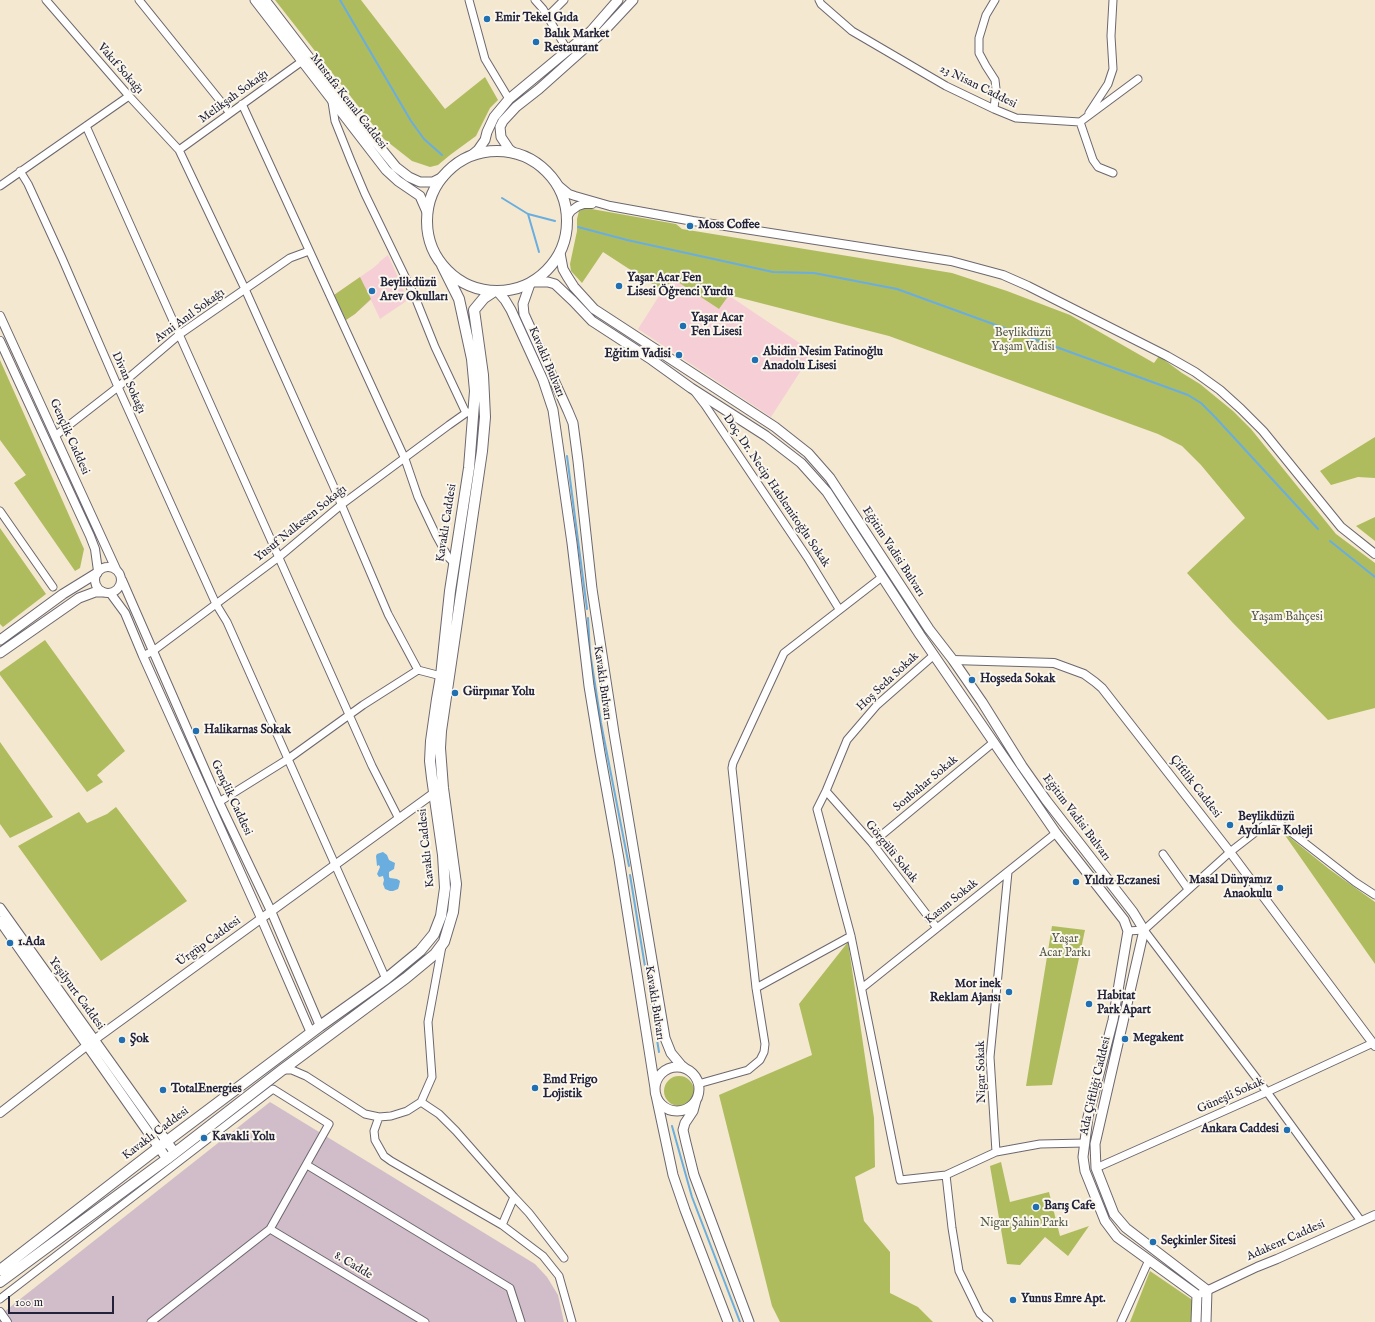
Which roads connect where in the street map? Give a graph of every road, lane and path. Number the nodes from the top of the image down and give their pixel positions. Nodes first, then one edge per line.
1 (46, 0) edge
2 (139, 0) edge
3 (254, 0) edge
4 (265, 0) edge
5 (469, 0) edge
6 (535, 0) edge
7 (564, 0) edge
8 (618, 0) edge
9 (633, 0) edge
10 (819, 0) edge
11 (995, 0) edge
12 (1112, 0) edge
13 (548, 16) junction
14 (568, 51) junction
15 (301, 62) junction
16 (1138, 79) dead end
17 (129, 96) junction
18 (509, 100) junction
19 (332, 102) junction
20 (242, 104) junction
21 (994, 109) junction
22 (230, 113) junction
23 (1082, 120) junction
24 (86, 126) junction
25 (179, 150) junction
26 (514, 153) junction
27 (472, 156) junction
28 (20, 171) junction
29 (1113, 173) dead end
30 (443, 177) junction
31 (557, 184) junction
32 (0, 186) edge
33 (610, 206) junction
34 (427, 212) junction
35 (568, 217) junction
36 (309, 251) junction
37 (560, 253) junction
38 (442, 265) junction
39 (532, 283) junction
40 (245, 289) junction
41 (495, 292) junction
42 (0, 316) edge
43 (180, 334) junction
44 (0, 341) edge
45 (118, 387) junction
46 (691, 388) junction
47 (470, 412) junction
48 (55, 436) junction
49 (405, 458) junction
50 (341, 505) junction
51 (0, 511) edge
52 (1375, 554) edge
53 (279, 557) junction
54 (454, 563) junction
55 (116, 569) junction
56 (98, 572) junction
57 (882, 576) junction
58 (122, 580) junction
59 (53, 586) dead end
60 (107, 593) junction
61 (216, 604) junction
62 (839, 609) junction
63 (0, 640) edge
64 (943, 648) junction
65 (153, 651) junction
66 (0, 653) edge
67 (934, 655) junction
68 (143, 656) junction
69 (954, 660) junction
70 (418, 670) junction
71 (441, 676) junction
72 (350, 714) junction
73 (994, 742) junction
74 (288, 759) junction
75 (826, 790) junction
76 (434, 794) junction
77 (219, 802) junction
78 (399, 819) junction
79 (1056, 833) junction
80 (872, 843) junction
81 (1230, 852) junction
82 (1163, 854) dead end
83 (335, 865) junction
84 (1008, 872) junction
85 (1188, 889) junction
86 (1375, 895) edge
87 (0, 908) edge
88 (271, 911) junction
89 (261, 918) junction
90 (0, 921) edge
91 (937, 928) junction
92 (1144, 930) junction
93 (1128, 931) junction
94 (851, 936) junction
95 (444, 942) junction
96 (386, 979) junction
97 (756, 988) junction
98 (862, 988) junction
99 (315, 1030) junction
100 (91, 1042) junction
101 (1374, 1044) edge
102 (686, 1069) junction
103 (282, 1070) junction
104 (698, 1084) junction
105 (655, 1092) junction
106 (1267, 1092) junction
107 (696, 1100) junction
108 (421, 1102) junction
109 (0, 1113) edge
110 (379, 1117) junction
111 (167, 1141) junction
112 (1084, 1143) junction
113 (1095, 1144) junction
114 (158, 1148) junction
115 (996, 1152) junction
116 (171, 1156) junction
117 (307, 1165) junction
118 (1096, 1168) junction
119 (946, 1175) junction
120 (514, 1197) junction
121 (1375, 1215) edge
122 (1361, 1221) junction
123 (502, 1225) junction
124 (270, 1229) junction
125 (564, 1258) dead end
126 (1149, 1260) junction
127 (0, 1270) edge
128 (0, 1282) edge
129 (1208, 1290) junction
130 (1197, 1295) junction
131 (0, 1299) edge
132 (0, 1312) edge
133 (7, 1322) edge
134 (151, 1322) edge
135 (425, 1322) edge
136 (521, 1322) edge
137 (572, 1322) edge
138 (728, 1322) edge
139 (749, 1322) edge
140 (989, 1322) edge
141 (1121, 1322) edge
142 (1196, 1322) edge
143 (1206, 1322) edge

1 - 17 street, Vakıf Sokağı
2 - 22 street
3 - 15 main road, Mustafa Kemal Caddesi
4 - 30 main road, Mustafa Kemal Caddesi
5 - 18 street
6 - 13 street
7 - 13 street
8 - 14 main road
9 - 26 main road
10 - 21 street, 23 Nisan Caddesi
11 - 21 street
12 - 23 street
13 - 14 street
14 - 18 main road
15 - 19 main road, Mustafa Kemal Caddesi
15 - 20 street, Melikşah Sokağı
16 - 23 street
17 - 24 street
17 - 25 street, Vakıf Sokağı
18 - 27 main road
19 - 34 main road, Mustafa Kemal Caddesi
19 - 47 street
20 - 22 street, Melikşah Sokağı
20 - 36 street
21 - 23 street, 23 Nisan Caddesi
22 - 25 street, Melikşah Sokağı
23 - 29 street
24 - 28 street
24 - 43 street
25 - 40 street, Vakıf Sokağı
26 - 27 main road
26 - 31 main road
27 - 30 main road
28 - 32 street
28 - 45 street, Divan Sokağı
30 - 34 main road
31 - 33 street
31 - 35 main road
33 - 35 street
33 - 52 street
34 - 38 main road
35 - 37 main road
36 - 40 street, Avni Anıl Sokağı
36 - 49 street
37 - 39 main road
37 - 64 main road, Eğitim Vadisi Bulvarı
38 - 41 main road
38 - 47 main road, Kavaklı Caddesi
39 - 41 main road
39 - 46 main road, Eğitim Vadisi Bulvarı
39 - 102 main road, Kavaklı Bulvarı
40 - 43 street, Avni Anıl Sokağı
40 - 50 street, Vakıf Sokağı
41 - 95 main road, Kavaklı Caddesi
41 - 105 main road, Kavaklı Bulvarı
42 - 48 street, Gençlik Caddesi
43 - 45 street, Avni Anıl Sokağı
43 - 53 street
44 - 56 street, Gençlik Caddesi
45 - 48 street, Avni Anıl Sokağı
45 - 61 street, Divan Sokağı
46 - 57 main road, Eğitim Vadisi Bulvarı
46 - 62 street, Doç. Dr. Necip Hablemitoğlu Sokak
47 - 49 street, Yusuf Nalkesen Sokağı
47 - 54 main road, Kavaklı Caddesi
48 - 55 street, Gençlik Caddesi
49 - 50 street, Yusuf Nalkesen Sokağı
49 - 54 street
50 - 53 street, Yusuf Nalkesen Sokağı
50 - 70 street, Vakıf Sokağı
51 - 59 street
53 - 61 street, Yusuf Nalkesen Sokağı
53 - 72 street
54 - 71 main road, Kavaklı Caddesi
55 - 56 street
55 - 58 street
56 - 60 street
56 - 63 main road
57 - 62 street
57 - 67 main road, Eğitim Vadisi Bulvarı
58 - 60 street
58 - 65 street, Gençlik Caddesi
60 - 66 main road
60 - 68 street, Gençlik Caddesi
61 - 65 street, Yusuf Nalkesen Sokağı
61 - 74 street, Divan Sokağı
62 - 97 street
64 - 67 main road
64 - 69 main road, Eğitim Vadisi Bulvarı
65 - 68 street, Yusuf Nalkesen Sokağı
65 - 77 street, Gençlik Caddesi
67 - 73 main road, Eğitim Vadisi Bulvarı
67 - 75 street, Hoş Seda Sokak
68 - 89 street, Gençlik Caddesi
69 - 81 street, Çiftlik Caddesi
69 - 92 main road, Eğitim Vadisi Bulvarı
70 - 71 street
70 - 72 street
71 - 76 main road, Kavaklı Caddesi
72 - 74 street
72 - 78 street
73 - 79 main road, Eğitim Vadisi Bulvarı
73 - 80 street, Sonbahar Sokak
74 - 77 street
74 - 83 street, Divan Sokağı
75 - 80 street, Görgülü Sokak
75 - 94 street, Hoş Seda Sokak
76 - 78 street, Ürgüp Caddesi
76 - 96 main road, Kavaklı Caddesi
77 - 88 street, Gençlik Caddesi
78 - 83 street, Ürgüp Caddesi
79 - 84 street, Kasım Sokak
79 - 93 main road, Eğitim Vadisi Bulvarı
80 - 91 street, Görgülü Sokak
81 - 85 street
81 - 86 street
81 - 101 street, Çiftlik Caddesi
82 - 85 street
83 - 88 street, Ürgüp Caddesi
83 - 96 street, Divan Sokağı
84 - 91 street, Kasım Sokak
84 - 115 street, Nigar Sokak
85 - 92 street
87 - 100 main road, Yeşilyurt Caddesi
88 - 89 street, Ürgüp Caddesi
88 - 99 street, Gençlik Caddesi
89 - 99 street, Gençlik Caddesi
89 - 100 street, Ürgüp Caddesi
90 - 100 main road, Yeşilyurt Caddesi
91 - 98 street, Kasım Sokak
92 - 93 street
92 - 106 street
92 - 113 main road, Ada Çiftliği Caddesi
93 - 112 main road, Ada Çiftliği Caddesi
94 - 97 street
94 - 98 street, Hoş Seda Sokak
95 - 103 main road, Kavaklı Caddesi
95 - 108 street
96 - 99 main road, Kavaklı Caddesi
97 - 104 street
98 - 119 street, Hoş Seda Sokak
99 - 111 main road, Kavaklı Caddesi
100 - 109 street, Ürgüp Caddesi
100 - 111 main road, Yeşilyurt Caddesi
100 - 114 main road, Yeşilyurt Caddesi
101 - 106 street, Güneşli Sokak
102 - 104 main road, Kavaklı Bulvarı
102 - 105 main road
103 - 110 street
103 - 116 main road, Kavaklı Caddesi
104 - 107 main road
105 - 107 main road
105 - 138 main road, Kavaklı Bulvarı
106 - 118 street, Güneşli Sokak
106 - 122 street
107 - 139 main road
108 - 110 street
108 - 120 street
110 - 123 street
111 - 114 main road, Kavaklı Caddesi
111 - 116 main road, Yeşilyurt Caddesi
112 - 113 main road
112 - 115 street
112 - 126 main road, Ada Çiftliği Caddesi
113 - 118 main road, Ada Çiftliği Caddesi
114 - 116 main road, Yeşilyurt Caddesi
114 - 127 main road, Kavaklı Caddesi
115 - 119 street
116 - 128 main road, Kavaklı Caddesi
117 - 124 street
117 - 131 street
117 - 136 street
118 - 129 main road, Ada Çiftliği Caddesi
119 - 140 street
120 - 123 street
120 - 125 street
121 - 122 street, Adakent Caddesi
122 - 129 street, Adakent Caddesi
123 - 137 street
124 - 134 street
124 - 135 street, 8. Cadde
126 - 130 main road, Ada Çiftliği Caddesi
126 - 141 street
129 - 130 street, Adakent Caddesi
129 - 143 main road
130 - 142 main road
132 - 133 street

